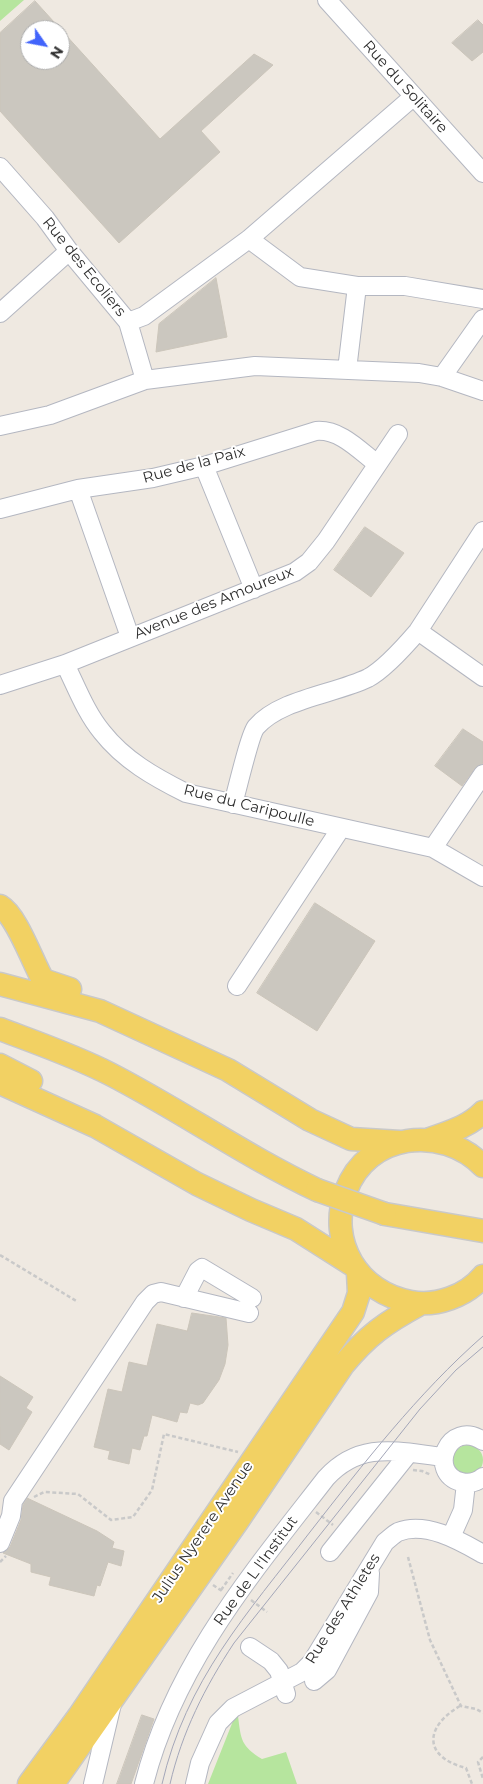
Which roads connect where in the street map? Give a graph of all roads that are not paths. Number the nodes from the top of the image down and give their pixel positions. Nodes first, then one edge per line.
1 (327, 0) edge
2 (413, 97) junction
3 (0, 167) edge
4 (483, 174) edge
5 (249, 239) junction
6 (69, 251) junction
7 (357, 286) junction
8 (483, 299) edge
9 (0, 313) edge
10 (483, 318) edge
11 (128, 322) junction
12 (347, 370) junction
13 (442, 377) junction
14 (145, 380) junction
15 (483, 391) edge
16 (0, 426) edge
17 (398, 434) dead end
18 (377, 464) junction
19 (204, 466) junction
20 (78, 489) junction
21 (0, 509) edge
22 (483, 532) edge
23 (254, 588) junction
24 (418, 631) junction
25 (130, 637) junction
26 (65, 664) junction
27 (483, 677) edge
28 (0, 685) edge
29 (482, 779) edge
30 (233, 804) junction
31 (341, 828) junction
32 (432, 848) junction
33 (483, 877) edge
34 (0, 906) edge
35 (0, 984) edge
36 (237, 986) dead end
37 (0, 1029) edge
38 (0, 1065) edge
39 (228, 1070) junction
40 (0, 1083) edge
41 (483, 1112) edge
42 (95, 1126) junction
43 (428, 1139) junction
44 (400, 1142) junction
45 (483, 1166) edge
46 (477, 1231) edge
47 (354, 1268) junction
48 (483, 1276) edge
49 (184, 1298) junction
50 (420, 1304) junction
51 (483, 1441) edge
52 (409, 1453) junction
53 (444, 1457) junction
54 (483, 1477) edge
55 (466, 1483) junction
56 (451, 1537) junction
57 (4, 1548) edge
58 (330, 1552) dead end
59 (483, 1554) edge
60 (369, 1568) junction
61 (250, 1647) dead end
62 (314, 1681) dead end
63 (284, 1688) junction
64 (113, 1698) junction
65 (29, 1784) edge
66 (53, 1784) edge
67 (93, 1784) edge
68 (144, 1784) edge
69 (195, 1784) edge

1 - 2 street, Rue du Solitaire
2 - 4 street, Rue du Solitaire
2 - 5 street
3 - 6 street, Rue des Ecoliers
5 - 7 street
5 - 11 street
6 - 9 street
6 - 11 street, Rue des Ecoliers
7 - 8 street
7 - 12 street
10 - 13 street
11 - 14 street, Rue des Ecoliers
12 - 13 street
12 - 14 street
13 - 15 street
14 - 16 street
17 - 18 street, Avenue des Amoureux
18 - 19 street, Rue de la Paix
18 - 23 street, Avenue des Amoureux
19 - 20 street, Rue de la Paix
19 - 23 street
20 - 21 street, Rue de la Paix
20 - 25 street
22 - 24 street
23 - 25 street, Avenue des Amoureux
24 - 27 street
24 - 30 street
25 - 26 street, Avenue des Amoureux
26 - 28 street, Avenue des Amoureux
26 - 30 street, Rue du Caripoulle
29 - 32 street
30 - 31 street, Rue du Caripoulle
31 - 32 street, Rue du Caripoulle
31 - 36 street
32 - 33 street, Rue du Caripoulle
34 - 39 main road
35 - 39 main road
37 - 46 main road, bridge
38 - 42 main road
39 - 44 main road
40 - 42 main road
41 - 43 main road, Julius Nyerere Avenue
42 - 47 main road
43 - 44 main road, Julius Nyerere Avenue
43 - 45 main road, Julius Nyerere Avenue
44 - 47 main road, Julius Nyerere Avenue
47 - 50 main road, Julius Nyerere Avenue
47 - 65 main road, Julius Nyerere Avenue
48 - 50 main road, Julius Nyerere Avenue
49 - 49 street
49 - 57 street
50 - 64 main road, Julius Nyerere Avenue
51 - 53 street
52 - 53 street, Rue de L l'Institut
52 - 58 street
52 - 68 street, Rue de L l'Institut
53 - 55 street
54 - 55 street
55 - 56 street
56 - 59 street, Rue des Athletes
56 - 60 street, Rue des Athletes
60 - 62 street
60 - 63 street, Rue des Athletes
61 - 63 street
63 - 69 street, Rue des Athletes
64 - 66 main road, Julius Nyerere Avenue
64 - 67 street

